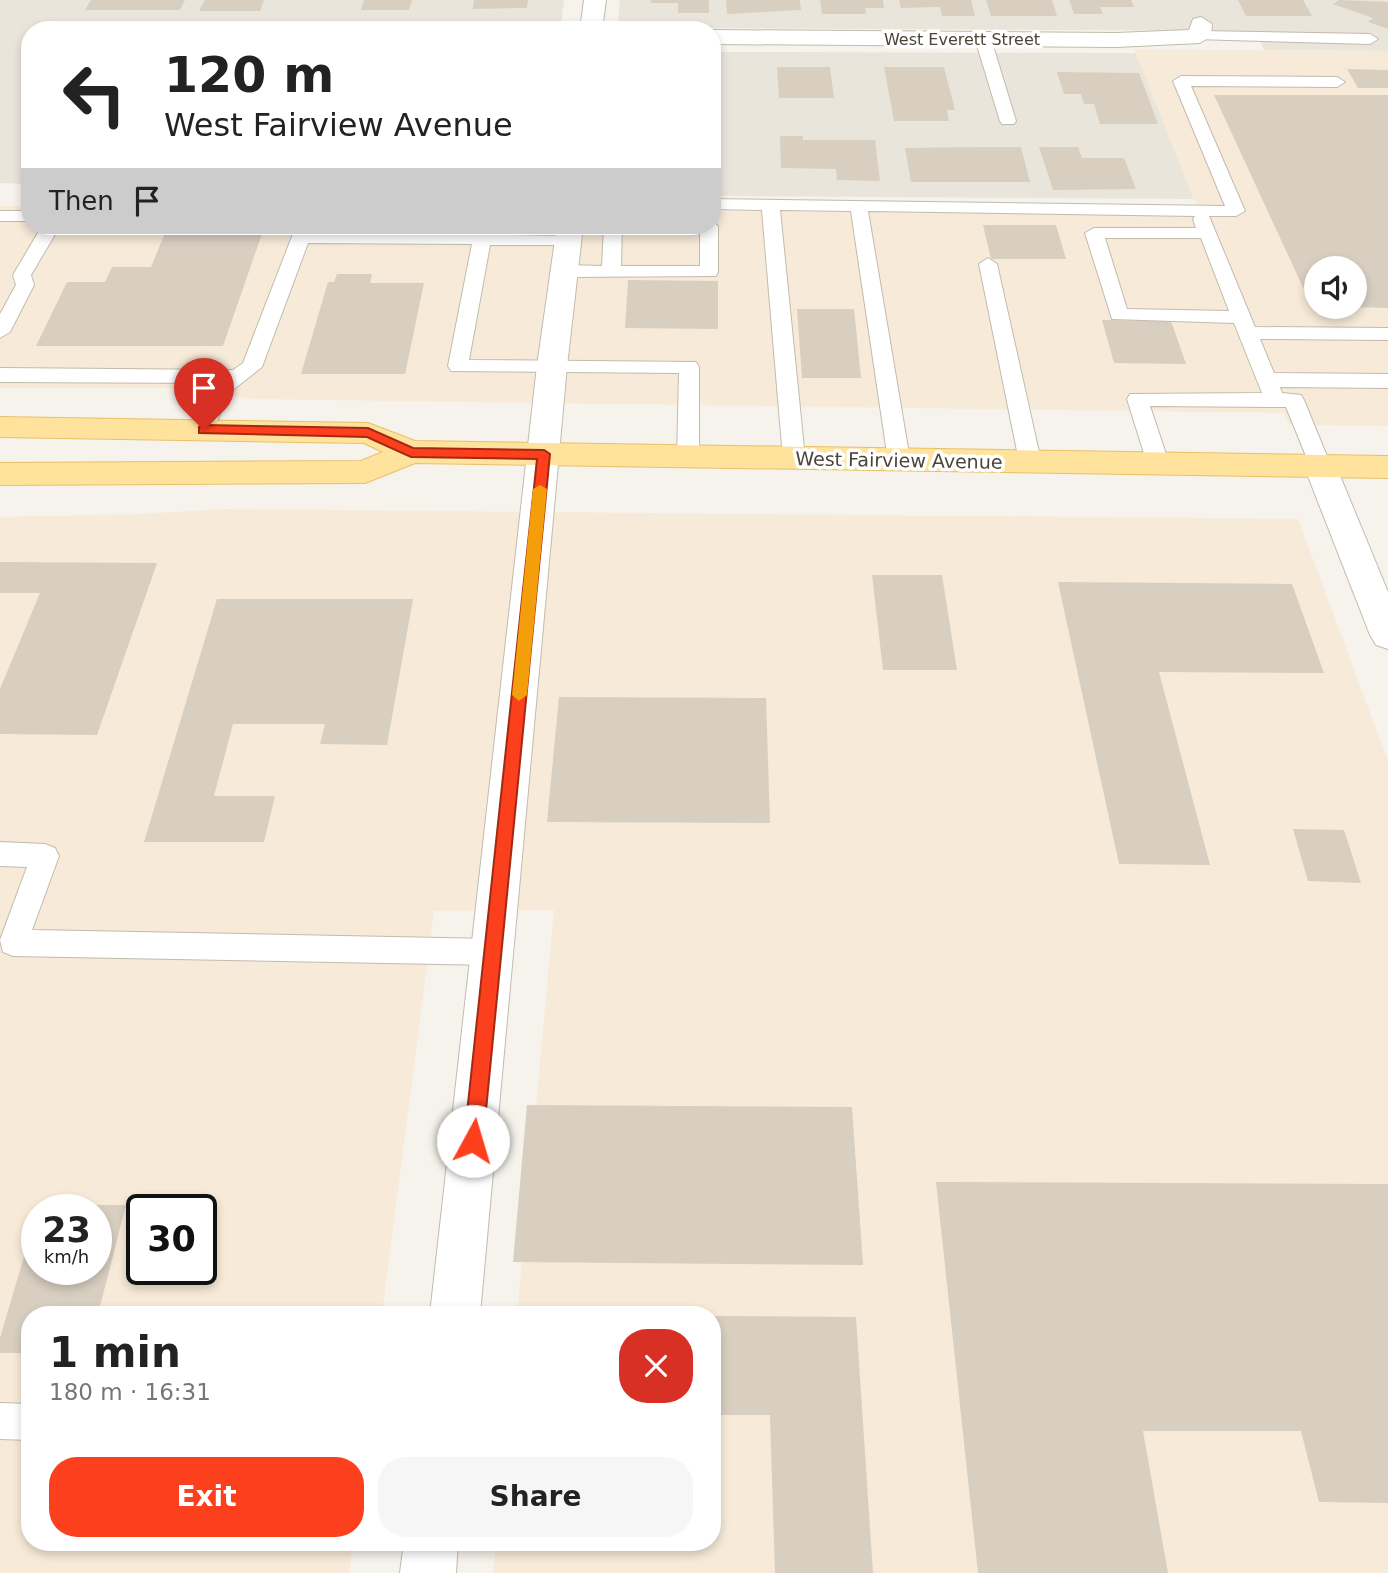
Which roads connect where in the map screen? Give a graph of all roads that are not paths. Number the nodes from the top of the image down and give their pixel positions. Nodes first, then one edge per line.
1 (594, 0) edge
2 (592, 21) edge
3 (1200, 30) joint
4 (721, 37) edge
5 (984, 39) junction
6 (1370, 39) dead end
7 (1338, 82) dead end
8 (1008, 121) dead end
9 (721, 204) edge
10 (771, 206) junction
11 (859, 208) junction
12 (1199, 211) junction
13 (0, 216) edge
14 (21, 216) edge
15 (1208, 233) junction
16 (46, 235) edge
17 (301, 235) edge
18 (392, 235) edge
19 (540, 235) edge
20 (569, 235) edge
21 (613, 235) edge
22 (709, 235) edge
23 (482, 239) junction
24 (988, 264) dead end
25 (566, 271) junction
26 (611, 271) junction
27 (1245, 325) junction
28 (0, 332) edge
29 (1388, 334) edge
30 (552, 366) junction
31 (1, 377) edge
32 (236, 377) junction
33 (1388, 382) edge
34 (1271, 390) junction
35 (0, 427) edge
36 (204, 430) junction
37 (411, 453) junction
38 (544, 454) junction
39 (688, 457) junction
40 (794, 458) junction
41 (899, 460) junction
42 (1030, 461) junction
43 (1158, 463) junction
44 (1320, 466) junction
45 (1388, 467) edge
46 (0, 474) edge
47 (1388, 635) edge
48 (0, 854) edge
49 (493, 952) junction
50 (456, 1306) edge
51 (0, 1421) edge
52 (21, 1422) edge
53 (430, 1551) edge
54 (428, 1573) edge

1 - 2 street
3 - 5 street, West Everett Street
3 - 6 lane
4 - 5 street, West Everett Street
5 - 8 lane
7 - 12 lane
9 - 10 lane
10 - 11 lane
10 - 40 lane
11 - 12 lane
11 - 41 lane
12 - 15 lane
13 - 14 lane
15 - 27 lane
15 - 27 lane
16 - 28 lane
17 - 32 lane
18 - 23 lane
19 - 23 lane
20 - 25 street
21 - 26 lane
22 - 26 lane
23 - 30 lane
24 - 42 lane
25 - 26 lane
25 - 30 street
27 - 29 lane
27 - 34 lane
30 - 38 street
30 - 39 lane
31 - 32 lane
32 - 36 lane
33 - 34 lane
34 - 43 lane
34 - 44 lane
35 - 36 main road, West Fairview Avenue
36 - 37 main road, West Fairview Avenue
37 - 38 main road, West Fairview Avenue
37 - 46 main road, West Fairview Avenue
38 - 39 main road, West Fairview Avenue
38 - 49 street
39 - 40 main road, West Fairview Avenue
40 - 41 main road, West Fairview Avenue
41 - 42 main road, West Fairview Avenue
42 - 43 main road, West Fairview Avenue
43 - 44 main road, West Fairview Avenue
44 - 45 main road, West Fairview Avenue
44 - 47 street
48 - 49 lane
49 - 50 street
51 - 52 lane
53 - 54 street

